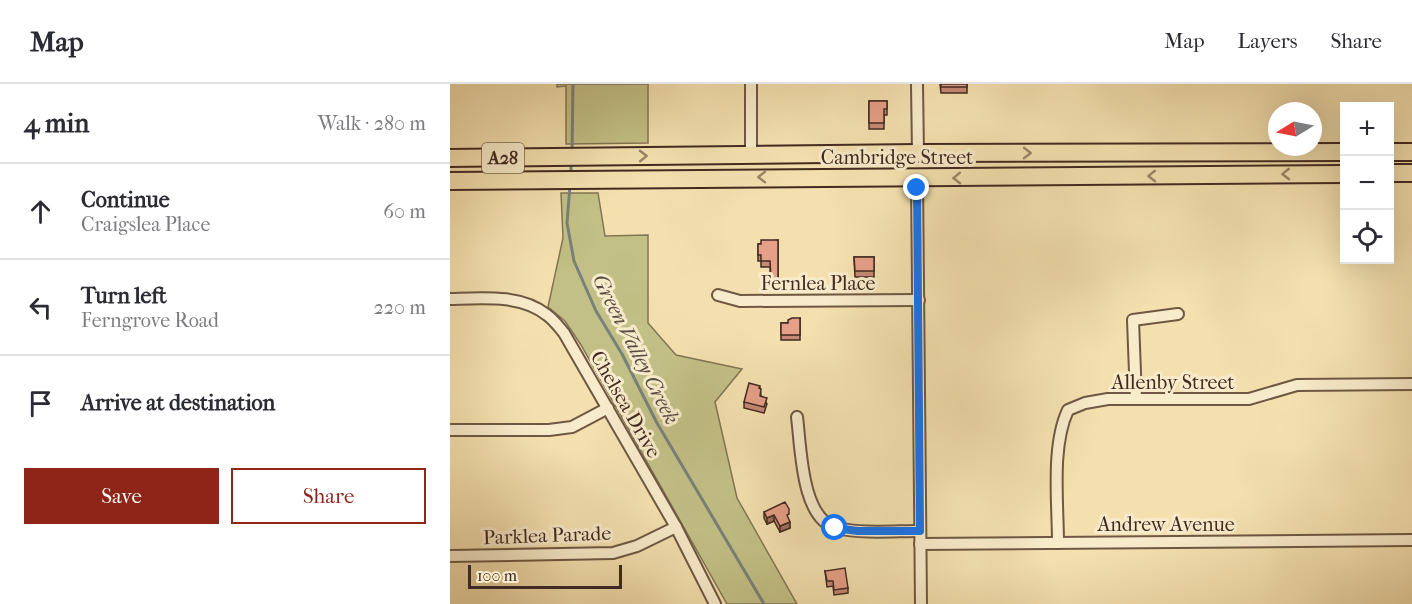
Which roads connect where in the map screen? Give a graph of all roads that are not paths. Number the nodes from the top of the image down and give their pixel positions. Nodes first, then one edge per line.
1 (751, 84) edge
2 (917, 84) edge
3 (1340, 152) edge
4 (1394, 152) edge
5 (1412, 152) edge
6 (918, 153) junction
7 (751, 154) junction
8 (450, 158) edge
9 (1394, 173) edge
10 (1412, 173) edge
11 (1340, 174) edge
12 (917, 178) junction
13 (450, 181) edge
14 (718, 295) dead end
15 (450, 299) edge
16 (919, 300) junction
17 (1178, 314) dead end
18 (1412, 384) edge
19 (1136, 399) junction
20 (608, 408) junction
21 (797, 417) dead end
22 (450, 430) edge
23 (676, 527) junction
24 (920, 531) junction
25 (1412, 540) edge
26 (1058, 543) junction
27 (920, 544) junction
28 (450, 556) edge
29 (715, 604) edge
30 (921, 604) edge

1 - 7 street
2 - 6 street
6 -> 3 highway, Cambridge Street / A28
4 - 5 highway
6 - 7 highway, Cambridge Street / A28
8 -> 7 highway, Cambridge Street / A28
9 - 10 highway
11 -> 12 highway, Cambridge Street / A28
12 -> 13 highway, Cambridge Street / A28
12 - 16 street
14 - 16 street, Fernlea Place
15 - 20 street, Chelsea Drive
16 - 24 street
17 - 19 street
18 - 19 street, Allenby Street
19 - 26 street, Allenby Street
20 - 22 street
20 - 23 street, Chelsea Drive
21 - 24 street
23 - 28 street, Parklea Parade
23 - 29 street, Chelsea Drive
24 - 27 street
25 - 26 street, Andrew Avenue
26 - 27 street, Andrew Avenue
27 - 30 street

